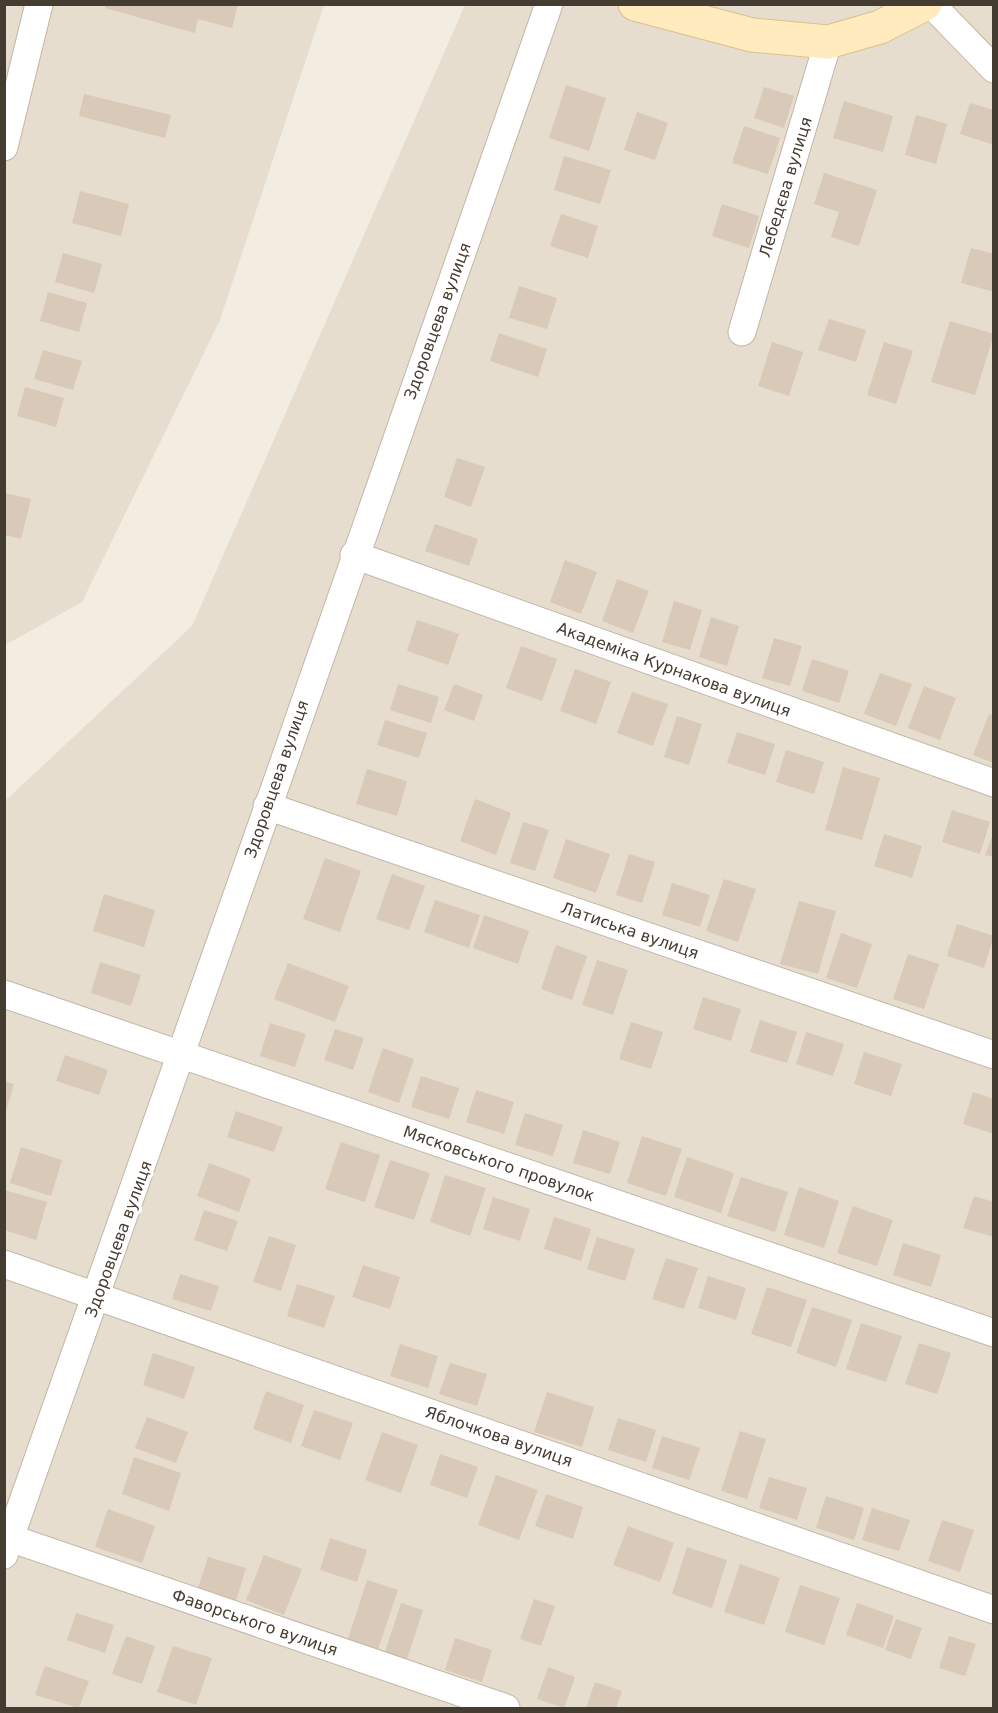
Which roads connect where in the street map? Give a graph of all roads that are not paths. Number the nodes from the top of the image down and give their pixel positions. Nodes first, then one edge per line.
1 (39, 4) edge
2 (549, 4) edge
3 (635, 4) edge
4 (925, 4) edge
5 (931, 4) edge
6 (828, 42) junction
7 (993, 69) edge
8 (5, 140) edge
9 (742, 332) dead end
10 (354, 555) junction
11 (993, 783) edge
12 (267, 806) junction
13 (4, 994) edge
14 (183, 1055) junction
15 (993, 1055) edge
16 (4, 1264) edge
17 (97, 1295) junction
18 (993, 1333) edge
19 (7, 1543) edge
20 (993, 1610) edge
21 (506, 1708) edge

1 - 8 street
2 - 10 street, Здоровцева вулиця
3 - 6 street
4 - 6 street
5 - 7 street
6 - 9 street, Лебедєва вулиця
10 - 11 street, Академіка Курнакова вулиця
10 - 12 street, Здоровцева вулиця
12 - 14 street, Здоровцева вулиця
12 - 15 street, Латиська вулиця
13 - 14 street, Мясковського провулок
14 - 17 street, Здоровцева вулиця
14 - 18 street, Мясковського провулок
16 - 17 street, Яблочкова вулиця
17 - 19 street, Здоровцева вулиця
17 - 20 street, Яблочкова вулиця
19 - 21 street, Фаворського вулиця

